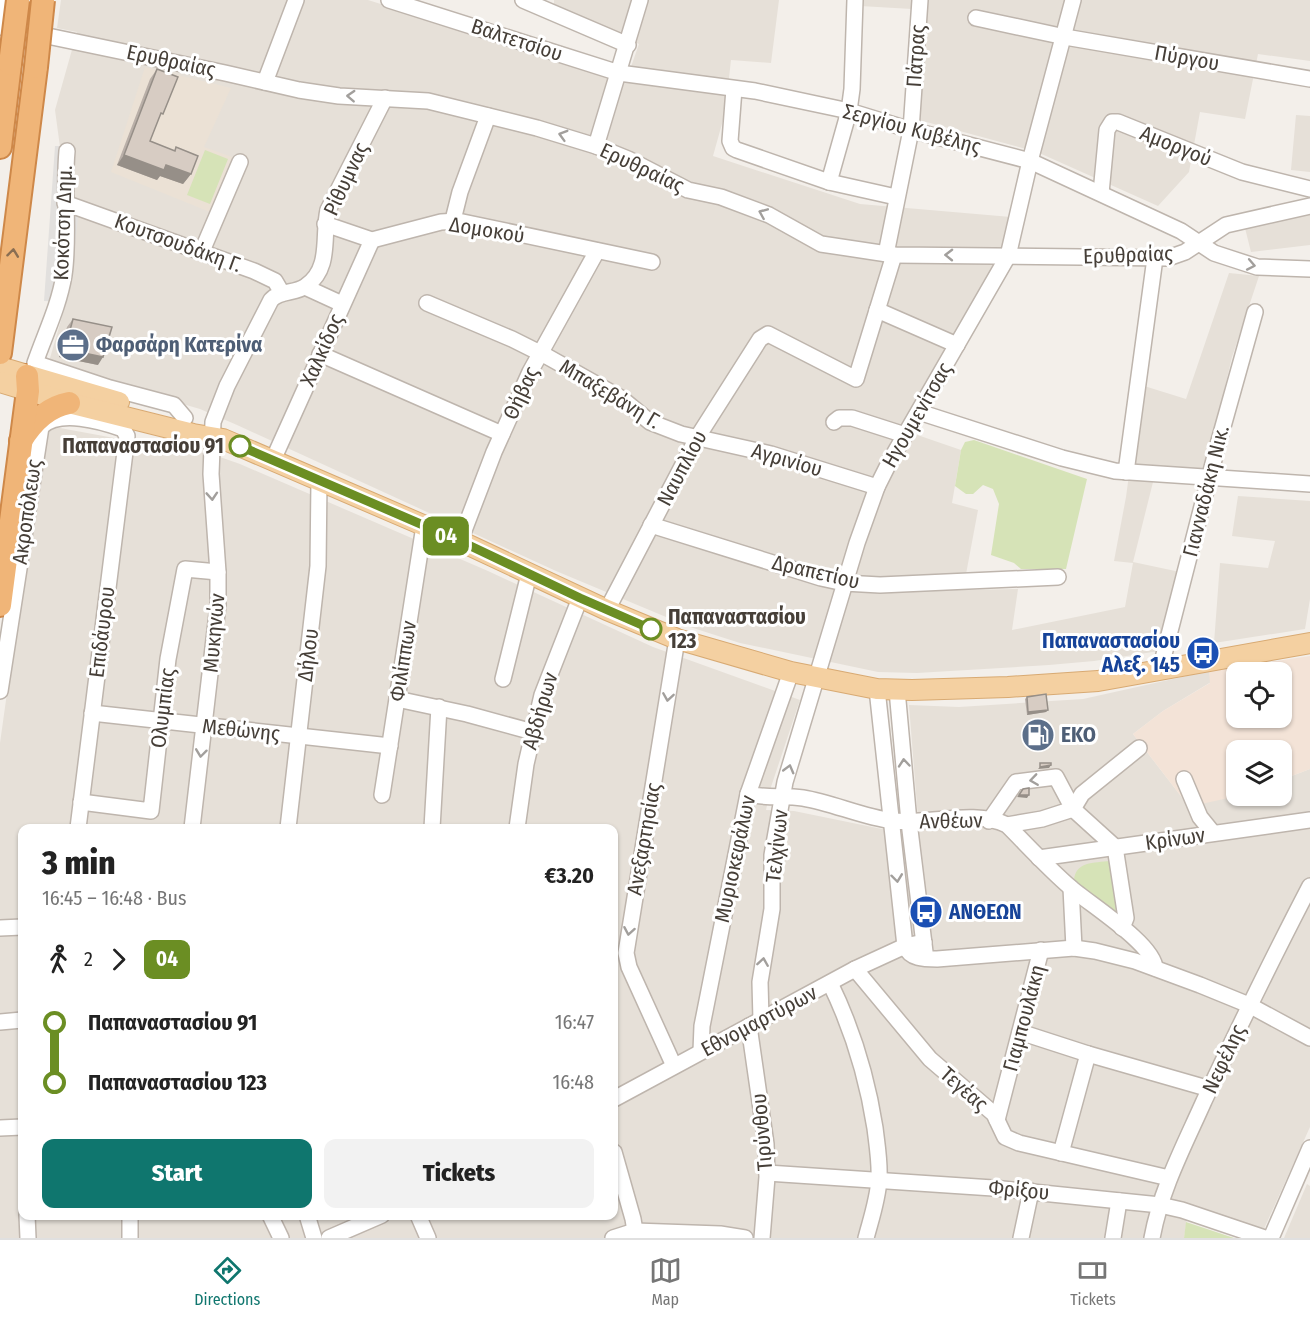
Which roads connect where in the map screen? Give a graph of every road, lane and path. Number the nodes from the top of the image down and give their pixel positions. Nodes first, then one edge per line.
1 (3, 0) edge
2 (18, 0) edge
3 (43, 0) edge
4 (296, 0) edge
5 (389, 0) edge
6 (523, 0) edge
7 (640, 0) edge
8 (855, 0) edge
9 (920, 0) edge
10 (1073, 0) edge
11 (547, 5) edge
12 (428, 6) edge
13 (976, 18) dead end
14 (1, 26) edge
15 (1065, 37) junction
16 (627, 45) junction
17 (614, 71) junction
18 (1310, 79) edge
19 (265, 82) junction
20 (734, 89) junction
21 (385, 98) junction
22 (849, 111) junction
23 (488, 116) junction
24 (911, 130) junction
25 (596, 146) junction
26 (0, 147) edge
27 (67, 151) dead end
28 (1030, 161) junction
29 (240, 162) dead end
30 (829, 182) junction
31 (1310, 189) edge
32 (1101, 193) junction
33 (896, 197) junction
34 (65, 203) junction
35 (1310, 206) edge
36 (453, 220) junction
37 (325, 224) junction
38 (372, 240) junction
39 (1197, 243) junction
40 (202, 251) junction
41 (597, 251) junction
42 (890, 254) junction
43 (1008, 256) junction
44 (1155, 258) junction
45 (652, 262) dead end
46 (1310, 269) edge
47 (305, 287) junction
48 (282, 293) junction
49 (427, 303) dead end
50 (342, 304) junction
51 (877, 310) junction
52 (1255, 312) dead end
53 (768, 334) joint
54 (957, 345) junction
55 (0, 352) edge
56 (540, 352) junction
57 (320, 354) junction
58 (0, 367) edge
59 (30, 377) junction
60 (0, 382) edge
61 (69, 403) junction
62 (919, 412) junction
63 (147, 415) junction
64 (185, 418) junction
65 (834, 422) dead end
66 (502, 434) junction
67 (215, 435) junction
68 (905, 435) junction
69 (127, 436) joint
70 (697, 438) junction
71 (20, 443) junction
72 (273, 460) junction
73 (1126, 472) junction
74 (1210, 478) junction
75 (319, 481) junction
76 (1310, 484) edge
77 (877, 487) junction
78 (651, 525) junction
79 (424, 526) junction
80 (460, 541) junction
81 (218, 572) junction
82 (529, 574) junction
83 (1058, 576) dead end
84 (844, 583) junction
85 (580, 598) junction
86 (0, 605) edge
87 (607, 610) junction
88 (678, 639) junction
89 (1310, 643) edge
90 (1160, 670) junction
91 (791, 672) junction
92 (816, 677) junction
93 (503, 679) dead end
94 (877, 689) junction
95 (897, 690) junction
96 (0, 691) edge
97 (397, 699) junction
98 (439, 707) junction
99 (92, 713) junction
100 (162, 721) junction
101 (205, 725) junction
102 (533, 732) junction
103 (298, 736) junction
104 (390, 746) junction
105 (1139, 748) dead end
106 (1184, 779) dead end
107 (748, 794) junction
108 (382, 795) dead end
109 (782, 798) junction
110 (81, 802) junction
111 (1072, 809) junction
112 (891, 820) junction
113 (1310, 820) edge
114 (989, 821) junction
115 (909, 822) junction
116 (78, 824) edge
117 (193, 824) edge
118 (288, 824) edge
119 (432, 824) edge
120 (518, 824) edge
121 (1007, 825) junction
122 (1213, 833) junction
123 (1115, 847) junction
124 (1039, 858) junction
125 (1310, 886) edge
126 (1071, 888) junction
127 (18, 927) edge
128 (0, 928) edge
129 (1122, 928) junction
130 (924, 942) junction
131 (906, 948) junction
132 (1074, 948) junction
133 (1041, 950) junction
134 (925, 958) junction
135 (1155, 968) junction
136 (855, 969) junction
137 (830, 983) junction
138 (1249, 1005) junction
139 (18, 1020) edge
140 (0, 1022) edge
141 (755, 1023) junction
142 (1020, 1032) junction
143 (1310, 1038) edge
144 (701, 1051) junction
145 (1088, 1054) junction
146 (674, 1066) junction
147 (1210, 1089) junction
148 (618, 1097) edge
149 (997, 1120) junction
150 (18, 1127) edge
151 (0, 1128) edge
152 (1310, 1148) edge
153 (1061, 1153) junction
154 (618, 1168) edge
155 (767, 1173) junction
156 (1169, 1178) junction
157 (879, 1180) junction
158 (1030, 1191) junction
159 (1119, 1201) junction
160 (1160, 1205) junction
161 (27, 1220) edge
162 (130, 1220) edge
163 (272, 1220) edge
164 (309, 1220) edge
165 (370, 1220) edge
166 (420, 1220) edge
167 (635, 1234) edge
168 (719, 1236) edge
169 (28, 1238) edge
170 (130, 1238) edge
171 (281, 1238) edge
172 (314, 1238) edge
173 (329, 1238) edge
174 (428, 1238) edge
175 (613, 1238) edge
176 (745, 1238) edge
177 (762, 1238) edge
178 (866, 1238) edge
179 (1021, 1238) edge
180 (1113, 1238) edge
181 (1152, 1238) edge
182 (1265, 1238) edge
183 (1271, 1238) edge

1 - 14 street
2 - 26 highway, bridge
55 -> 3 highway, bridge
4 - 19 street
5 - 12 street, Βαλτετσίου
6 - 11 street
7 - 16 street
8 - 22 street
9 - 24 street, Πάτρας
10 - 15 street, Ηγουμενίτσας
11 - 16 street
12 - 17 street, Βαλτετσίου
13 - 15 street, Πύργου
14 - 19 street, Ερυθραίας
15 - 18 street, Πύργου
15 - 28 street, Ηγουμενίτσας
16 - 17 street
17 - 20 street, Σεργίου Κυβέλης
17 - 25 street
21 -> 19 street, Ερυθραίας
20 - 22 street, Σεργίου Κυβέλης
20 - 30 street
21 - 23 street, Ερυθραίας
21 - 37 street, Ρίθυμνας
22 - 24 street, Σεργίου Κυβέλης
22 - 30 street
25 -> 23 street, Ερυθραίας
23 - 36 street
24 - 28 street, Σεργίου Κυβέλης
24 - 33 street, Πάτρας
42 -> 25 street, Ερυθραίας
27 - 34 street, Κοκότση Δημ.
28 - 32 street, Σεργίου Κυβέλης
28 - 43 street, Ηγουμενίτσας
29 - 40 street
30 - 33 street
31 - 32 street, Αμοργού
32 - 39 street, Σεργίου Κυβέλης
33 - 42 street, Πάτρας
34 - 40 street, Κουτσουδάκη Γ.
34 - 59 street, Κοκότση Δημ.
35 - 39 street, Ερυθραίας
36 - 38 street, Δομοκού
36 - 41 street, Δομοκού
37 - 38 street
37 - 47 street, Ρίθυμνας
38 - 50 street, Χαλκίδος
39 - 44 street, Ερυθραίας
39 -> 46 street, Σεργίου Κυβέλης
40 - 48 street, Κουτσουδάκη Γ.
41 - 45 street, Δομοκού
41 - 56 street, Θήβας
43 -> 42 street, Ερυθραίας
42 - 51 street, Πάτρας
43 - 44 street, Ερυθραίας
43 - 54 street, Ηγουμενίτσας
44 - 73 street
47 - 48 street
47 - 50 street
48 - 67 street
49 - 56 street, Μπαξεβάνη Γ.
50 - 57 street, Χαλκίδος
51 - 53 street, Πάτρας
51 - 54 street
52 - 74 street, Γιανναδάκη Νικ.
53 - 70 street, Ναυπλίου
54 - 62 street, Ηγουμενίτσας
56 - 66 street, Θήβας
56 - 70 street, Μπαξεβάνη Γ.
57 - 66 street
57 - 72 street, Χαλκίδος
58 - 59 main road
59 - 60 main road
59 - 61 main road
59 - 63 main road
59 - 64 street
59 - 71 highway
61 - 63 main road
61 - 71 highway
62 - 68 street, Ηγουμενίτσας
62 - 73 street
63 - 64 main road
63 - 67 main road
64 - 67 main road
65 - 68 street
66 - 80 street, Θήβας
67 - 72 main road
67 -> 81 street, Μυκηνών
68 - 77 street, Ηγουμενίτσας
69 - 96 street, Ακροπόλεως
69 - 99 street, Επιδάυρου
70 - 77 street, Αγρινίου
70 - 78 street, Ναυπλίου
71 - 86 highway
72 - 75 main road
73 - 74 street
74 - 76 street
74 - 90 street, Γιανναδάκη Νικ.
75 - 79 main road
75 - 103 street, Δήλου
77 - 84 street, Ηγουμενίτσας
78 - 84 street, Δραπετίου
78 - 87 street, Ναυπλίου
79 - 80 main road
79 - 97 street, Φιλίππων
80 - 82 main road
81 - 100 street, Ολυμπίας
81 - 101 street, Μυκηνών
82 - 85 main road
82 - 93 street
83 - 84 street, Δραπετίου
84 - 92 street, Ηγουμενίτσας
85 - 87 main road
85 - 102 street, Αβδήρων
87 - 88 main road
88 - 91 main road
88 -> 146 street, Ανεξαρτησίας
89 - 90 main road
90 - 95 main road
91 - 92 main road
91 - 107 street, Μυριοκεφάλων
92 - 94 main road
109 -> 92 street, Τελχίνων
94 - 95 main road
94 - 112 street
115 -> 95 street
97 - 98 street
97 - 104 street, Φιλίππων
98 - 102 street
98 - 119 street
99 - 100 street, Μεθώνης
99 - 110 street, Επιδάυρου
100 - 101 street, Μεθώνης
100 - 110 street, Ολυμπίας
101 - 103 street, Μεθώνης
101 -> 117 street, Μυκηνών
102 - 120 street, Αβδήρων
103 - 104 street, Μεθώνης
103 - 118 street, Δήλου
104 - 108 street, Φιλίππων
105 - 111 street
106 - 122 street
107 - 109 street, Ανθέων
107 - 144 street, Μυριοκεφάλων
109 - 112 street, Ανθέων
141 -> 109 street, Τελχίνων
110 - 116 street, Επιδάυρου
111 -> 114 street
111 - 121 street
111 - 123 street
112 - 115 street, Ανθέων
112 -> 131 street
113 - 122 street, Κρίνων
114 - 115 street, Ανθέων
114 - 121 street, Ανθέων
115 - 130 street
121 - 124 street, Ανθέων
122 - 123 street, Κρίνων
123 - 124 street, Κρίνων
123 - 129 street
124 - 126 street, Ανθέων
125 - 138 street, Νεφέλης
126 - 129 street, Ανθέων
126 - 132 street
127 - 128 street
129 - 135 street, Ανθέων
130 - 131 street, Εθνομαρτύρων
130 - 134 street
131 - 134 street
131 - 136 street, Εθνομαρτύρων
132 - 133 street
132 - 135 street
133 - 134 street
133 - 142 street, Γιαμπουλάκη
135 - 138 street
136 - 137 street, Εθνομαρτύρων
136 - 149 street, Τεγέας
137 - 141 street, Εθνομαρτύρων
137 - 157 street
138 - 143 street
138 - 147 street, Νεφέλης
139 - 140 street
141 - 144 street, Εθνομαρτύρων
141 - 155 street, Τιρύνθου
142 - 145 street
142 - 149 street, Γιαμπουλάκη
144 - 146 street, Εθνομαρτύρων
145 - 147 street
145 - 153 street
146 - 148 street, Εθνομαρτύρων
147 - 156 street, Νεφέλης
149 - 153 street, Τεγέας
150 - 151 street
152 - 183 street
153 - 156 street, Τεγέας
154 - 167 street
155 - 157 street, Φρίξου
155 - 177 street, Τιρύνθου
156 - 160 street, Νεφέλης
157 - 158 street, Φρίξου
157 - 178 street
158 - 159 street, Φρίξου
158 - 179 street
159 - 160 street, Φρίξου
159 - 180 street
160 - 181 street, Νεφέλης
160 - 182 street, Φρίξου
161 - 169 street
162 - 170 street
163 - 171 street
164 - 172 street
165 - 173 street
166 - 174 street
167 - 168 street
167 - 175 street
168 - 176 street

